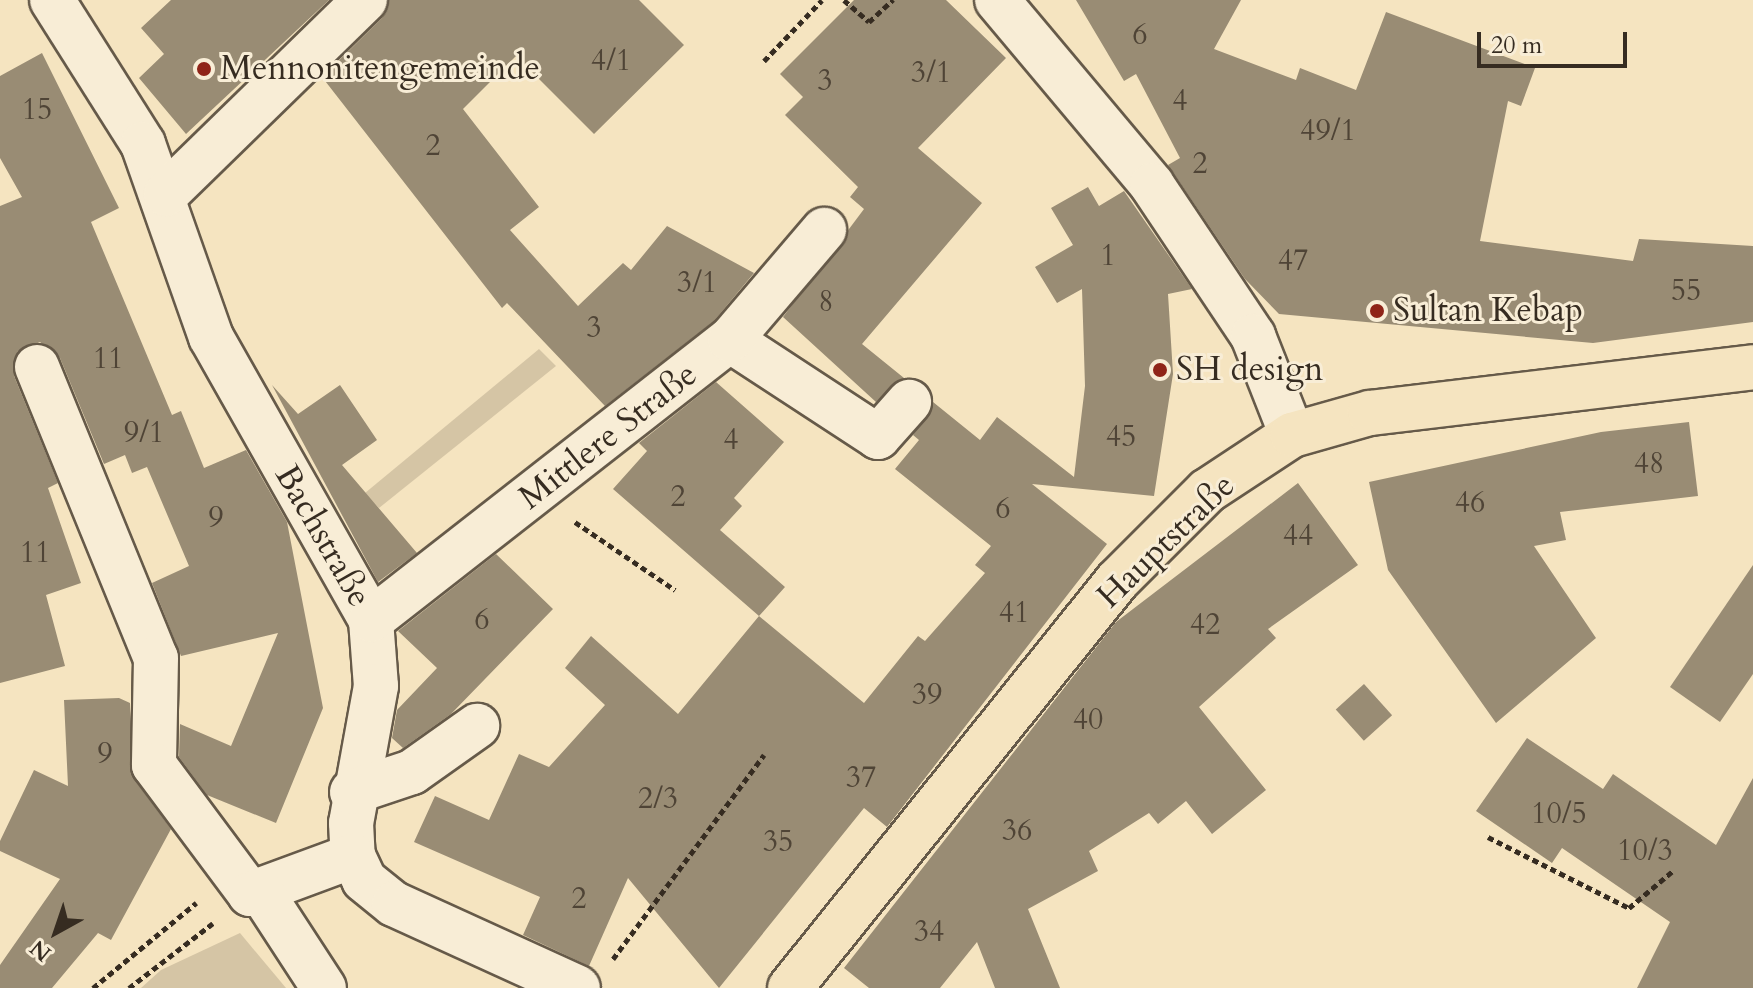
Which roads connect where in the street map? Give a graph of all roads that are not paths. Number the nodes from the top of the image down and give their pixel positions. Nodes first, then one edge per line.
1 (52, 0) edge
2 (365, 0) edge
3 (997, 0) edge
4 (166, 194) junction
5 (824, 230) dead end
6 (730, 340) junction
7 (37, 367) dead end
8 (1753, 367) edge
9 (909, 402) dead end
10 (1292, 435) junction
11 (371, 620) junction
12 (477, 726) dead end
13 (352, 792) junction
14 (353, 856) junction
15 (247, 886) junction
16 (591, 981) edge
17 (324, 988) edge
18 (790, 988) edge

1 - 4 street, Bachstraße
2 - 4 street
3 - 10 street
4 - 11 street, Bachstraße
5 - 6 street, Mittlere Straße
6 - 9 street
6 - 11 street, Mittlere Straße
7 - 15 street
8 - 10 main road, Hauptstraße
10 - 18 main road, Hauptstraße
11 - 13 street, Bachstraße
12 - 13 street
13 - 14 street, Bachstraße
14 - 15 street
14 - 16 street
15 - 17 street

